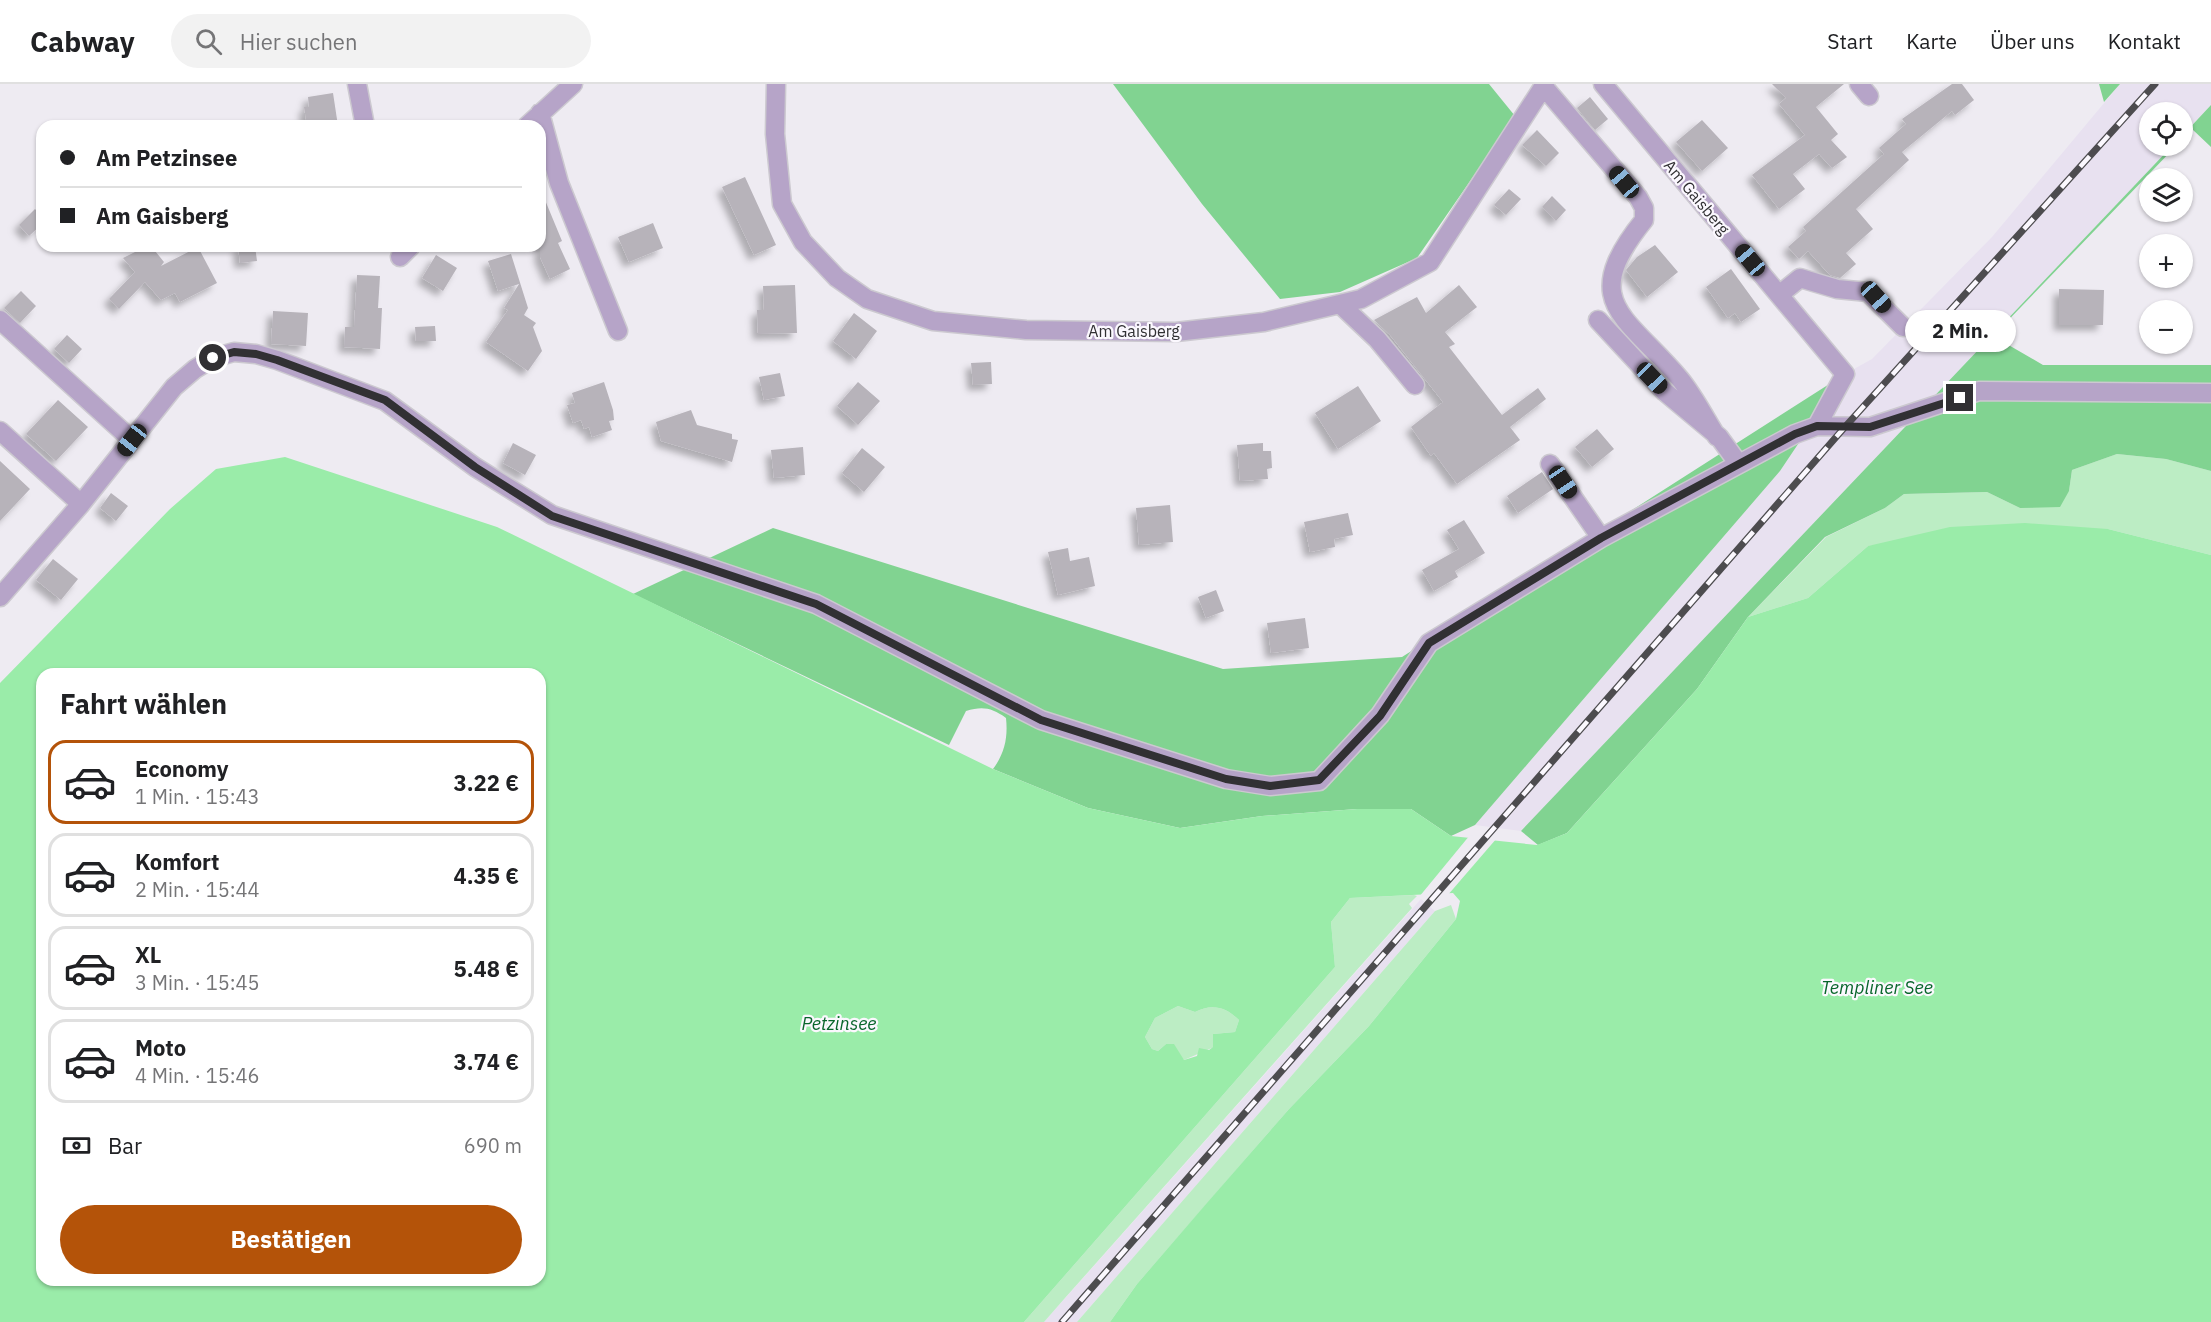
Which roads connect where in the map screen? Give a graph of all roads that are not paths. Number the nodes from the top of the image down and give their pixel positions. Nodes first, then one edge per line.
1 (357, 84) edge
2 (573, 84) edge
3 (776, 84) edge
4 (1603, 84) edge
5 (1544, 85) edge
6 (364, 120) edge
7 (533, 120) edge
8 (546, 152) edge
9 (1779, 295) junction
10 (1340, 304) junction
11 (0, 320) edge
12 (1598, 320) dead end
13 (1903, 327) dead end
14 (618, 331) dead end
15 (1414, 385) dead end
16 (2211, 393) edge
17 (1817, 426) junction
18 (0, 431) edge
19 (1717, 436) junction
20 (132, 440) junction
21 (1738, 463) junction
22 (1550, 464) dead end
23 (81, 504) junction
24 (1601, 538) junction
25 (0, 597) edge

1 - 6 street
2 - 7 street
3 - 10 street, Am Gaisberg
4 - 9 street, Am Gaisberg
5 - 10 street, Am Gaisberg
5 - 19 street
8 - 14 street
9 - 13 street
9 - 17 street, Am Gaisberg
10 - 15 street
11 - 20 street
12 - 19 street
16 - 17 street
17 - 21 street
18 - 23 street
19 - 21 street
20 - 23 street
20 - 24 street
21 - 24 street
22 - 24 street
23 - 25 street

